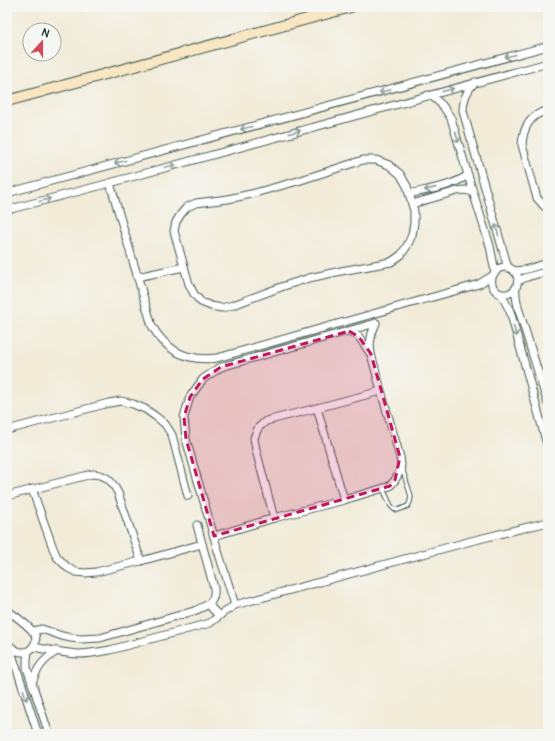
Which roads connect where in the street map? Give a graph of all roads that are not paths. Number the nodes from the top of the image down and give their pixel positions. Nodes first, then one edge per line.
1 (351, 7) edge
2 (548, 46) edge
3 (548, 62) edge
4 (476, 82) junction
5 (428, 95) junction
6 (7, 102) edge
7 (548, 110) edge
8 (468, 176) junction
9 (110, 183) junction
10 (473, 192) junction
11 (7, 193) edge
12 (409, 194) junction
13 (412, 204) junction
14 (548, 209) edge
15 (7, 210) edge
16 (184, 267) junction
17 (546, 267) edge
18 (511, 270) junction
19 (493, 274) junction
20 (138, 277) junction
21 (518, 281) junction
22 (516, 288) junction
23 (501, 294) junction
24 (350, 331) junction
25 (371, 354) junction
26 (381, 391) junction
27 (548, 404) edge
28 (317, 408) junction
29 (7, 430) edge
30 (548, 448) edge
31 (401, 465) junction
32 (383, 488) junction
33 (32, 489) junction
34 (7, 496) edge
35 (188, 496) dead end
36 (344, 500) junction
37 (274, 518) junction
38 (548, 522) edge
39 (196, 525) dead end
40 (214, 536) junction
41 (202, 544) junction
42 (141, 562) junction
43 (208, 604) junction
44 (235, 605) junction
45 (7, 610) edge
46 (219, 616) junction
47 (33, 632) junction
48 (8, 644) edge
49 (31, 649) junction
50 (57, 651) junction
51 (32, 684) junction
52 (38, 734) edge
53 (49, 734) edge

1 - 6 street
2 -> 11 street
3 - 4 street
5 -> 4 street
18 -> 4 street
5 -> 8 street
9 -> 5 street
7 - 14 street
8 - 10 street
8 -> 12 street
15 -> 9 street
9 - 20 street
10 - 13 street
10 - 19 street
12 - 13 street
12 - 16 street
13 - 16 street
16 - 20 street
17 - 18 street
17 - 21 street
18 - 19 street
18 - 21 street
19 - 20 street
19 - 23 street
21 - 22 street
22 - 23 street
22 - 27 street
23 -> 30 street
24 - 25 street
24 - 25 street
24 - 40 street
25 - 26 street
26 - 28 street
26 - 31 street
28 - 36 street
28 - 37 street
29 - 35 street
31 - 32 street
31 - 32 lane
32 - 36 street
33 - 34 street
33 - 42 street
33 - 42 street
36 - 37 street
37 - 40 street
38 - 44 street
39 - 41 street
40 - 44 street
41 - 42 street
41 - 43 street
43 - 46 street
43 - 47 street
44 - 46 street
45 - 47 street
46 - 50 street
47 - 49 street
48 - 49 street
48 -> 52 street
49 - 50 street
49 - 51 street
50 - 51 street
51 - 53 street

